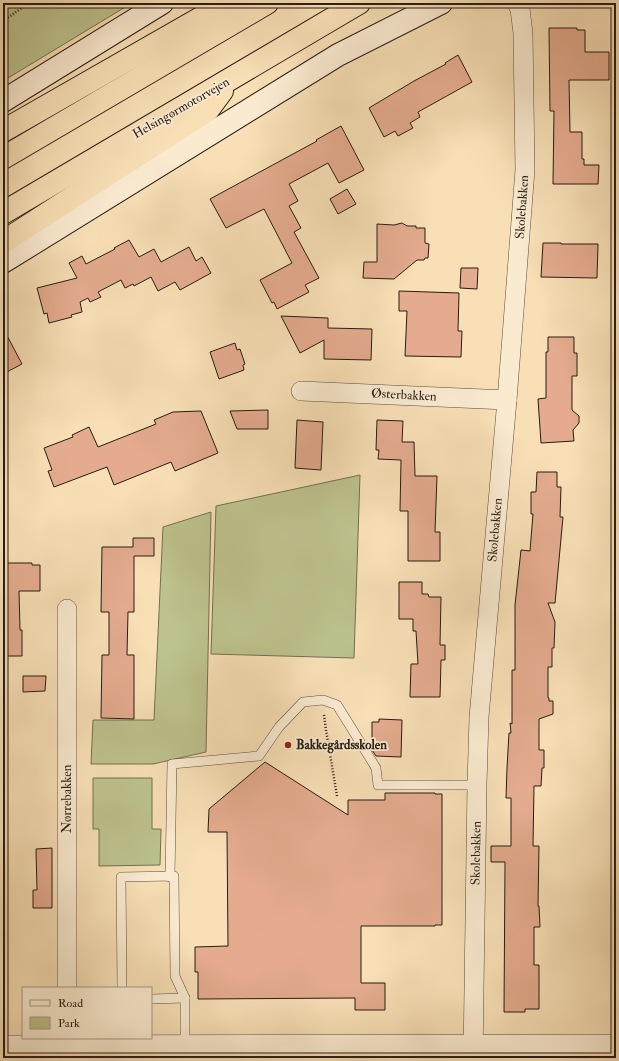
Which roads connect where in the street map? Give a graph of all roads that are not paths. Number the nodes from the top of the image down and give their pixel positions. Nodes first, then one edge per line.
1 (162, 3) edge
2 (227, 3) edge
3 (267, 3) edge
4 (359, 3) edge
5 (441, 3) edge
6 (517, 3) edge
7 (230, 79) junction
8 (3, 101) edge
9 (3, 131) edge
10 (3, 158) edge
11 (3, 213) edge
12 (3, 242) edge
13 (3, 262) edge
14 (301, 391) dead end
15 (507, 400) junction
16 (67, 609) dead end
17 (477, 785) junction
18 (170, 876) junction
19 (67, 987) edge
20 (122, 987) edge
21 (185, 998) junction
22 (152, 999) edge
23 (616, 1044) edge
24 (3, 1045) edge
25 (185, 1045) junction
26 (67, 1047) edge
27 (473, 1051) edge

1 - 8 street
2 - 9 highway
3 - 10 highway
4 - 7 highway, Helsingørmotorvejen
5 - 13 street
6 - 15 street, Skolebakken
7 - 11 highway, Helsingørmotorvejen
7 - 12 highway
14 - 15 street, Østerbakken
15 - 17 street, Skolebakken
16 - 19 street, Nørrebakken
17 - 18 lane
17 - 27 street, Skolebakken
18 - 20 lane
18 - 21 lane
21 - 22 lane
21 - 25 lane
23 - 27 street
24 - 26 street
25 - 26 street
25 - 27 street

